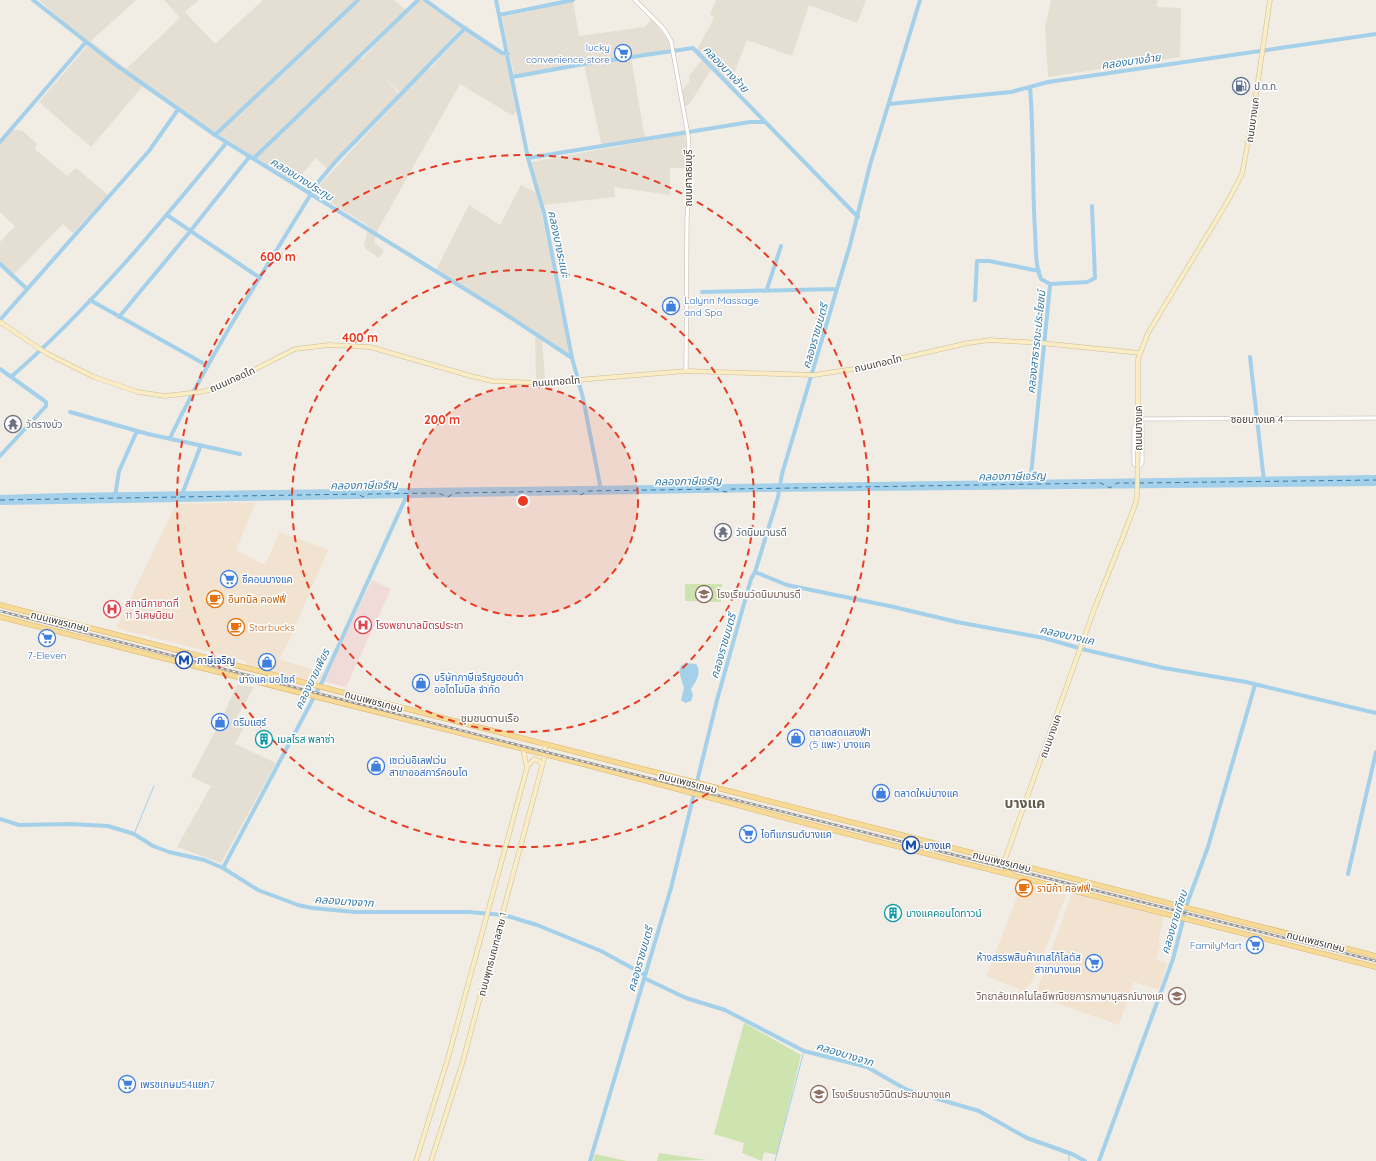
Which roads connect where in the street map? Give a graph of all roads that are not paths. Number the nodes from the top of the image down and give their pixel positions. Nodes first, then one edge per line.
1 (635, 0) edge
2 (1270, 0) edge
3 (0, 322) edge
4 (1140, 353) junction
5 (686, 371) junction
6 (1376, 418) edge
7 (1138, 419) junction
8 (0, 605) edge
9 (0, 616) edge
10 (414, 711) junction
11 (420, 713) junction
12 (411, 721) junction
13 (420, 723) junction
14 (545, 745) junction
15 (523, 749) junction
16 (545, 755) junction
17 (542, 766) junction
18 (527, 768) junction
19 (1004, 862) junction
20 (1015, 876) junction
21 (1321, 943) junction
22 (1334, 946) junction
23 (1318, 952) junction
24 (1332, 956) junction
25 (1376, 956) edge
26 (1376, 967) edge
27 (416, 1161) edge
28 (431, 1161) edge

1 - 5 street, ถนนศาลธนบุรี
2 - 4 main road, ถนนบางแค
3 - 5 main road, ถนนเทอดไท
4 - 5 main road, ถนนเทอดไท
4 - 7 main road, ถนนบางแค
6 - 7 street, ซอยบางแค 4
7 - 7 street
7 - 19 main road, ถนนบางแค, bridge
8 - 10 main road, ถนนเพชรเกษม
9 - 12 main road, ถนนเพชรเกษม
10 - 11 main road, ถนนเพชรเกษม
10 - 12 main road
11 - 13 main road
11 - 14 main road, ถนนเพชรเกษม
12 - 13 main road, ถนนเพชรเกษม
13 - 15 main road, ถนนเพชรเกษม
14 - 16 main road, ถนนพุทธมณฑลสาย 1
14 - 19 main road, ถนนเพชรเกษม
15 - 16 main road, ถนนเพชรเกษม
15 - 18 main road, ถนนพุทธมณฑลสาย 1
16 - 17 main road, ถนนพุทธมณฑลสาย 1
16 - 20 main road, ถนนเพชรเกษม
17 - 18 main road
17 - 28 main road, ถนนพุทธมณฑลสาย 1
18 - 27 main road, ถนนพุทธมณฑลสาย 1
19 - 20 main road
19 - 21 main road, ถนนเพชรเกษม
20 - 23 main road, ถนนเพชรเกษม
21 - 22 main road, ถนนเพชรเกษม
21 - 23 main road
22 - 24 main road
22 - 25 main road, ถนนเพชรเกษม
23 - 24 main road, ถนนเพชรเกษม
24 - 26 main road, ถนนเพชรเกษม

